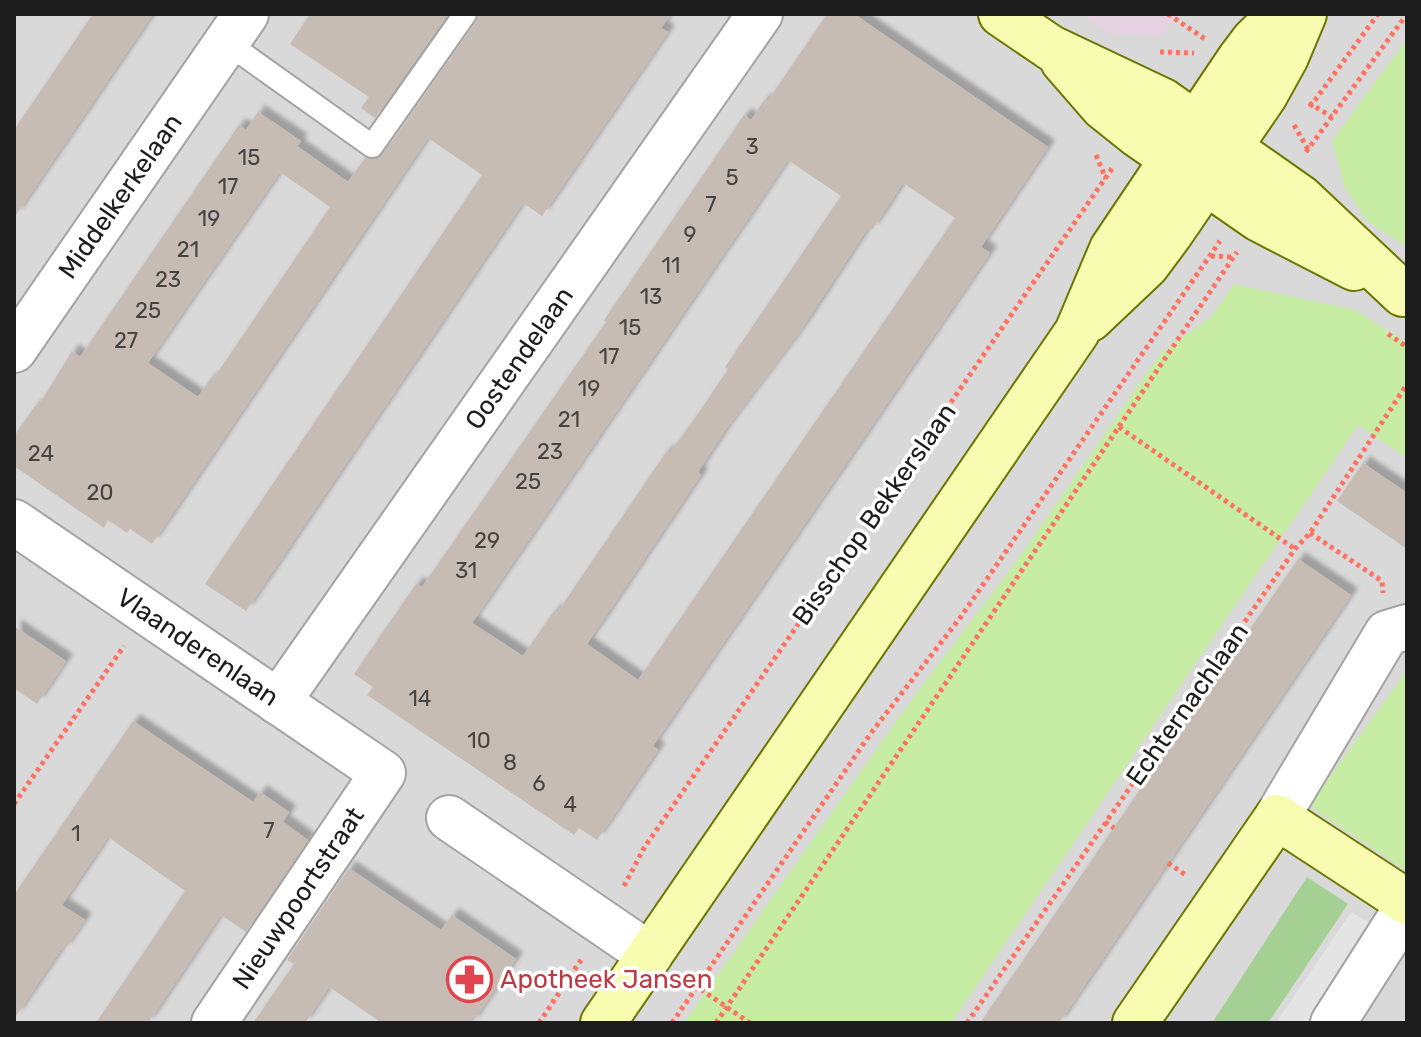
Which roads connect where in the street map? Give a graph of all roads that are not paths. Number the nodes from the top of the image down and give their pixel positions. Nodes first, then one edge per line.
1 (465, 14) edge
2 (760, 14) edge
3 (1001, 14) edge
4 (1281, 14) edge
5 (1304, 14) edge
6 (236, 28) edge
7 (1184, 141) junction
8 (1406, 293) edge
9 (14, 350) edge
10 (14, 522) edge
11 (1397, 630) edge
12 (278, 702) junction
13 (383, 773) joint
14 (1277, 817) junction
15 (449, 818) dead end
16 (1407, 904) edge
17 (650, 955) junction
18 (214, 1023) edge
19 (603, 1023) edge
20 (1135, 1023) edge
21 (1333, 1023) edge

1 - 6 lane, Middelkerkelaan
2 - 12 street, Oostendelaan
3 - 7 main road
4 - 7 main road
5 - 7 main road
6 - 9 street, Middelkerkelaan
7 - 8 main road
7 - 8 main road
7 - 17 main road
10 - 12 street, Vlaanderenlaan
11 - 14 street
12 - 13 street, Vlaanderenlaan
13 - 18 street, Nieuwpoortstraat
14 - 16 main road
14 - 20 main road
15 - 17 street
16 - 21 street
17 - 19 main road

